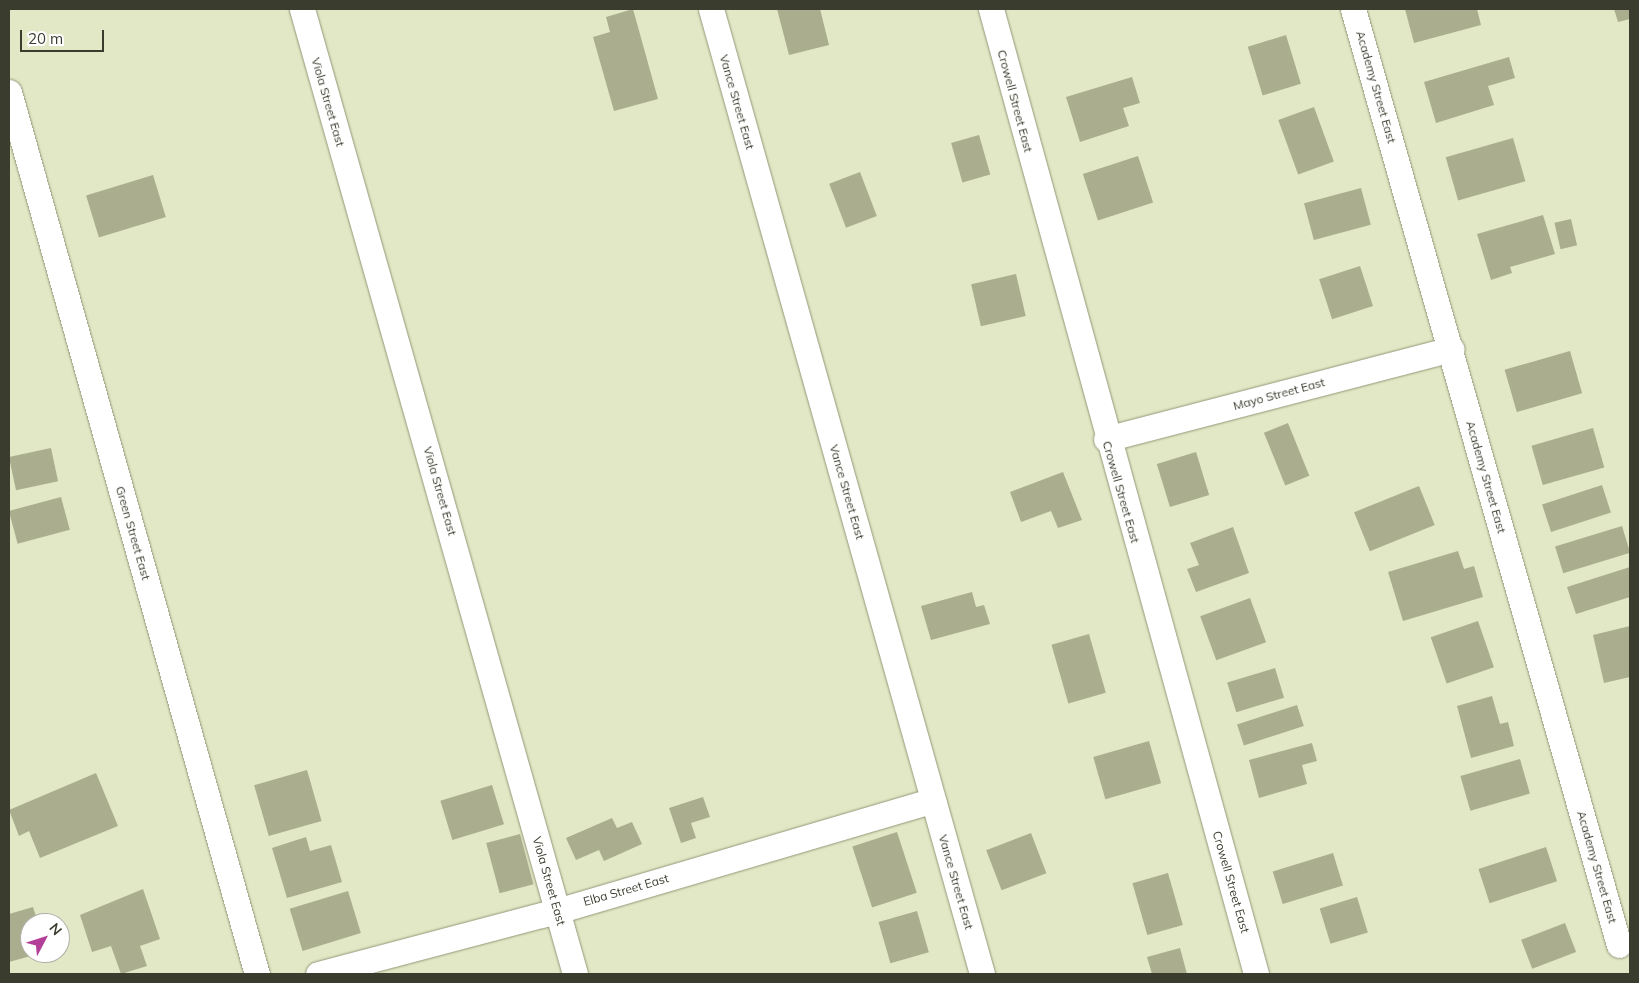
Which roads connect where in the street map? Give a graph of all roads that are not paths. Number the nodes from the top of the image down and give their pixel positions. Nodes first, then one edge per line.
1 (302, 9) edge
2 (711, 9) edge
3 (991, 9) edge
4 (1353, 9) edge
5 (9, 92) edge
6 (1451, 349) junction
7 (1106, 439) junction
8 (933, 800) junction
9 (557, 911) junction
10 (1619, 945) dead end
11 (257, 974) edge
12 (318, 974) edge
13 (575, 974) edge
14 (982, 974) edge
15 (1256, 974) edge

1 - 9 street, Viola Street East
2 - 8 street, Vance Street East
3 - 7 street, Crowell Street East
4 - 6 street, Academy Street East
5 - 11 street, Green Street East
6 - 7 street, Mayo Street East
6 - 10 street, Academy Street East
7 - 15 street, Crowell Street East
8 - 9 street, Elba Street East
8 - 14 street, Vance Street East
9 - 12 street, Elba Street East
9 - 13 street, Viola Street East

